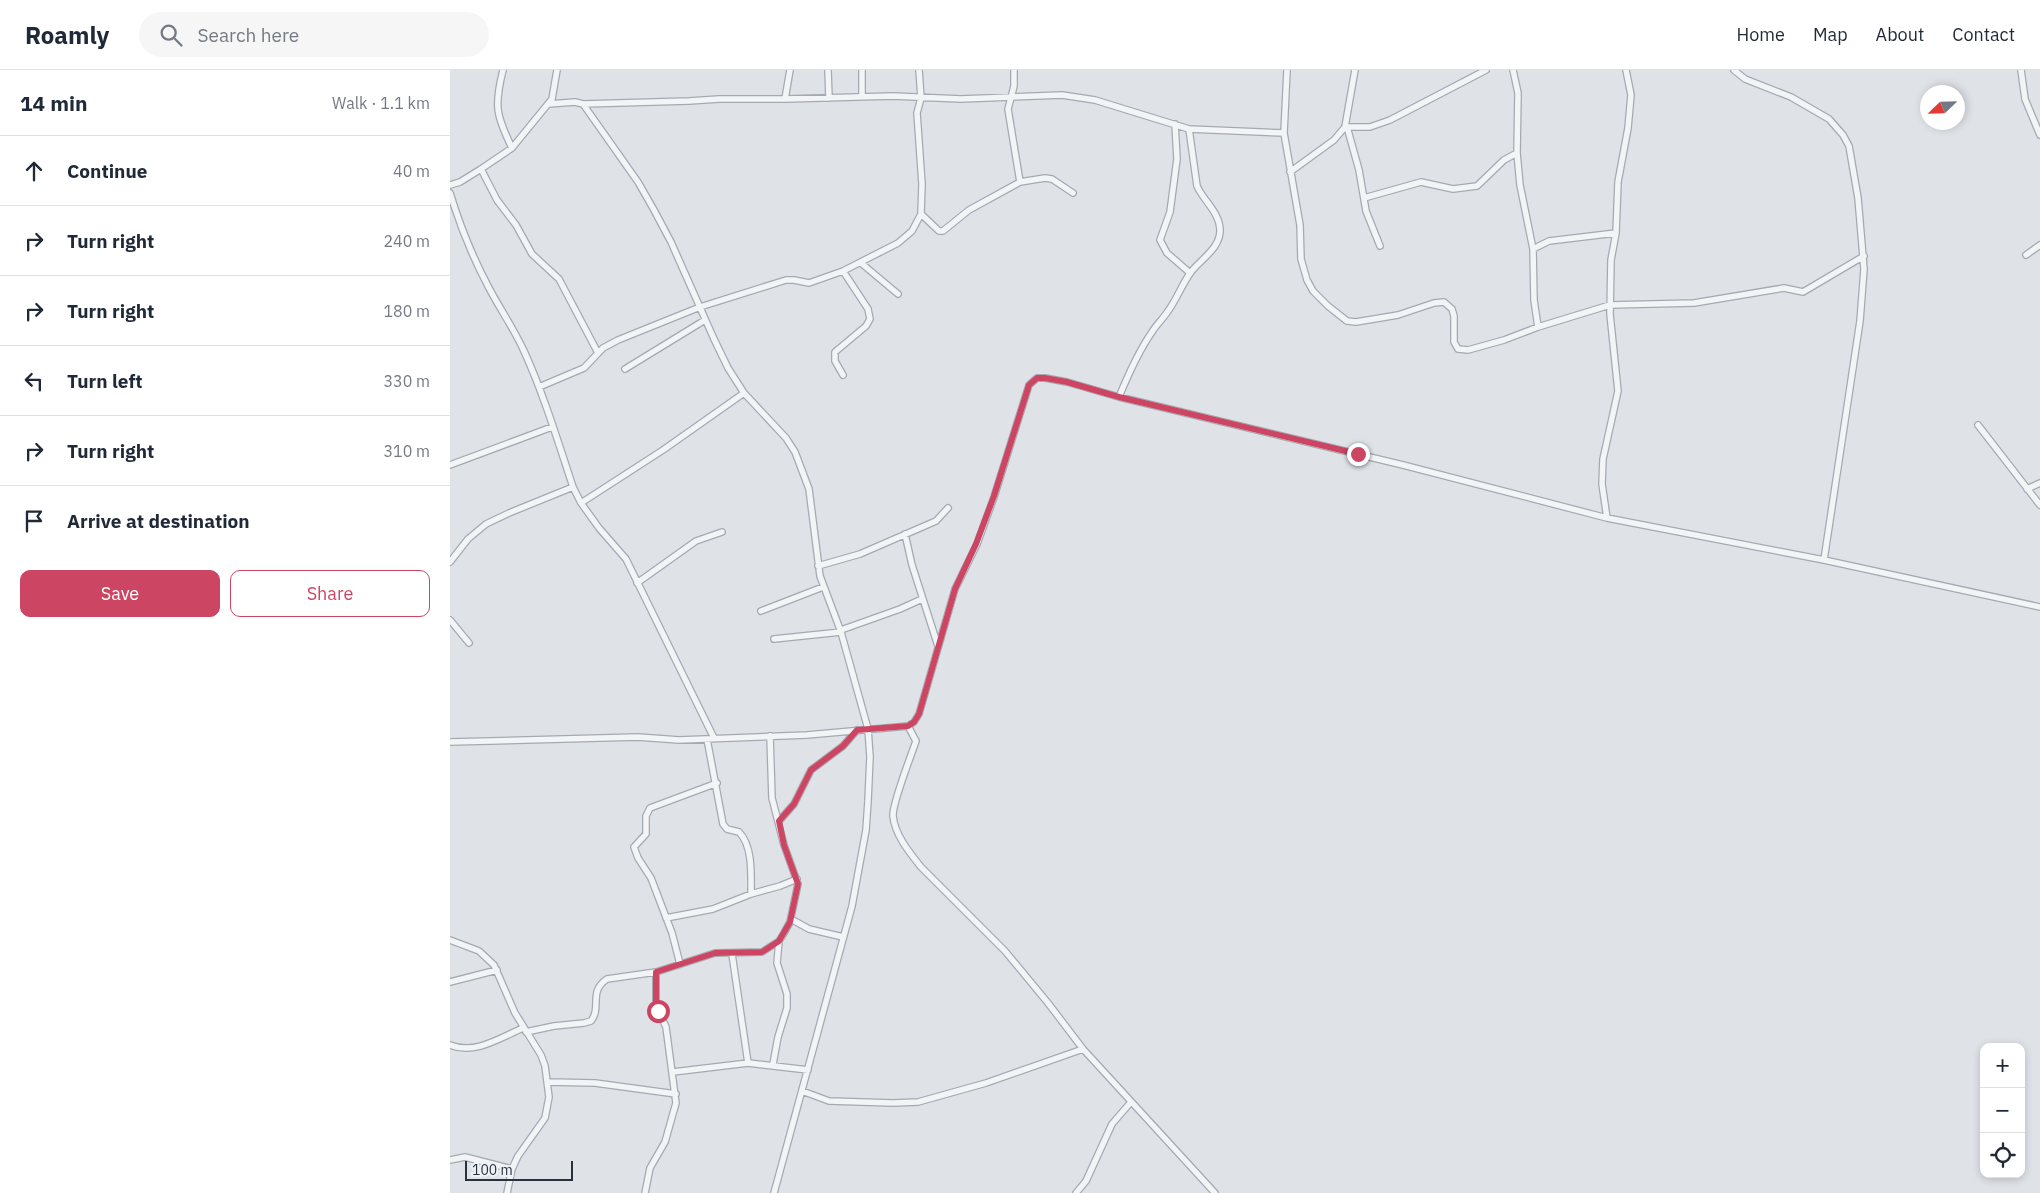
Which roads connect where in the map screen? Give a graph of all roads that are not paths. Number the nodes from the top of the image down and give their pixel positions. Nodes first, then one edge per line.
1 (503, 70) edge
2 (557, 70) edge
3 (790, 70) edge
4 (828, 70) edge
5 (862, 70) edge
6 (919, 70) edge
7 (1014, 70) edge
8 (1287, 70) edge
9 (1355, 70) edge
10 (1486, 70) edge
11 (1513, 70) edge
12 (1626, 70) edge
13 (1734, 70) edge
14 (2021, 70) edge
15 (1011, 96) junction
16 (862, 97) junction
17 (829, 98) junction
18 (921, 98) junction
19 (785, 99) junction
20 (549, 104) junction
21 (583, 104) junction
22 (1175, 124) junction
23 (1346, 127) junction
24 (1188, 129) junction
25 (1284, 133) junction
26 (2040, 135) edge
27 (512, 148) junction
28 (1517, 153) junction
29 (481, 169) junction
30 (1290, 172) junction
31 (1020, 182) junction
32 (450, 185) edge
33 (450, 193) edge
34 (1073, 193) dead end
35 (1364, 198) junction
36 (921, 214) junction
37 (1616, 233) junction
38 (2040, 245) edge
39 (1380, 246) dead end
40 (1533, 249) junction
41 (2026, 255) dead end
42 (1864, 256) junction
43 (861, 263) junction
44 (843, 271) junction
45 (1190, 272) junction
46 (898, 294) dead end
47 (1610, 305) junction
48 (700, 307) junction
49 (706, 320) junction
50 (1538, 326) junction
51 (598, 353) junction
52 (625, 369) dead end
53 (843, 375) dead end
54 (539, 388) junction
55 (744, 393) junction
56 (1119, 397) junction
57 (1978, 425) dead end
58 (552, 427) junction
59 (450, 465) edge
60 (2040, 483) edge
61 (573, 487) junction
62 (2027, 489) junction
63 (581, 503) junction
64 (2040, 505) edge
65 (948, 508) dead end
66 (1607, 518) junction
67 (722, 532) dead end
68 (905, 534) junction
69 (1824, 560) junction
70 (450, 562) edge
71 (818, 566) junction
72 (637, 583) junction
73 (822, 587) junction
74 (922, 598) junction
75 (2040, 607) edge
76 (761, 611) dead end
77 (450, 620) edge
78 (841, 631) junction
79 (774, 639) dead end
80 (469, 643) dead end
81 (938, 646) junction
82 (908, 726) junction
83 (868, 729) junction
84 (857, 730) junction
85 (770, 736) junction
86 (714, 738) junction
87 (707, 739) junction
88 (450, 742) edge
89 (716, 783) junction
90 (779, 821) junction
91 (797, 879) junction
92 (751, 894) junction
93 (666, 918) junction
94 (790, 920) junction
95 (843, 937) junction
96 (450, 940) edge
97 (779, 941) junction
98 (732, 954) junction
99 (680, 964) junction
100 (497, 970) junction
101 (656, 972) junction
102 (450, 982) edge
103 (524, 1030) junction
104 (450, 1045) edge
105 (1083, 1049) junction
106 (748, 1063) junction
107 (773, 1064) junction
108 (808, 1070) junction
109 (673, 1072) junction
110 (548, 1082) junction
111 (802, 1091) junction
112 (676, 1094) junction
113 (1131, 1102) junction
114 (451, 1157) edge
115 (512, 1170) junction
116 (507, 1193) edge
117 (645, 1193) edge
118 (774, 1193) edge
119 (1076, 1193) edge
120 (1215, 1193) edge

1 - 27 street
2 - 20 street
3 - 19 street
4 - 17 street
5 - 16 street
6 - 18 street
7 - 15 street
8 - 25 street
9 - 23 street
10 - 23 street
11 - 28 street
12 - 37 street
13 - 42 street
14 - 26 street
15 - 18 street
15 - 22 street
15 - 31 street
16 - 17 street
16 - 18 street
17 - 19 street
18 - 36 street
19 - 21 street
20 - 21 street
20 - 27 street
21 - 48 street
22 - 24 street
22 - 45 street
23 - 30 street
23 - 35 street
24 - 25 street
24 - 45 street
25 - 30 street
27 - 29 street
28 - 35 street
28 - 40 street
29 - 32 street
29 - 51 street
30 - 50 street
31 - 34 street
31 - 36 street
33 - 54 street
35 - 39 street
36 - 43 street
37 - 40 street
37 - 47 street
38 - 41 street
40 - 50 street
42 - 47 street
42 - 69 street
43 - 44 street
43 - 46 street
44 - 48 street
44 - 53 street
45 - 56 street
47 - 50 street
47 - 66 street
48 - 49 street
48 - 51 street
49 - 52 street
49 - 55 street
51 - 54 street
54 - 58 street
55 - 63 street
55 - 71 street
56 - 66 street
56 - 81 street
57 - 62 street
58 - 59 street
58 - 61 street
60 - 62 street
61 - 63 street
61 - 70 street
62 - 64 street
63 - 72 street
65 - 68 street
66 - 69 street
67 - 72 street
68 - 71 street
68 - 74 street
69 - 75 street
71 - 73 street
72 - 86 street
73 - 76 street
73 - 78 street
74 - 78 street
74 - 81 street
77 - 80 street
78 - 79 street
78 - 83 street
81 - 82 street
82 - 83 street
82 - 105 street
83 - 84 street
83 - 95 street
84 - 85 street
84 - 90 street
85 - 86 street
85 - 90 street
86 - 87 street
87 - 88 street
87 - 89 street
89 - 92 street
89 - 93 street
90 - 91 street
91 - 92 street
91 - 94 street
92 - 93 street
93 - 99 street
94 - 95 street
94 - 97 street
95 - 108 street
96 - 100 street
97 - 98 street
97 - 107 street
98 - 99 street
98 - 106 street
99 - 101 street
100 - 102 street
100 - 103 street
101 - 103 street
101 - 109 street
103 - 104 street
103 - 110 street
105 - 111 street
105 - 113 street
106 - 107 street
106 - 109 street
107 - 108 street
108 - 111 street
109 - 112 street
110 - 112 street
110 - 115 street
111 - 118 street
112 - 117 street
113 - 119 street
113 - 120 street
114 - 115 street
115 - 116 street

